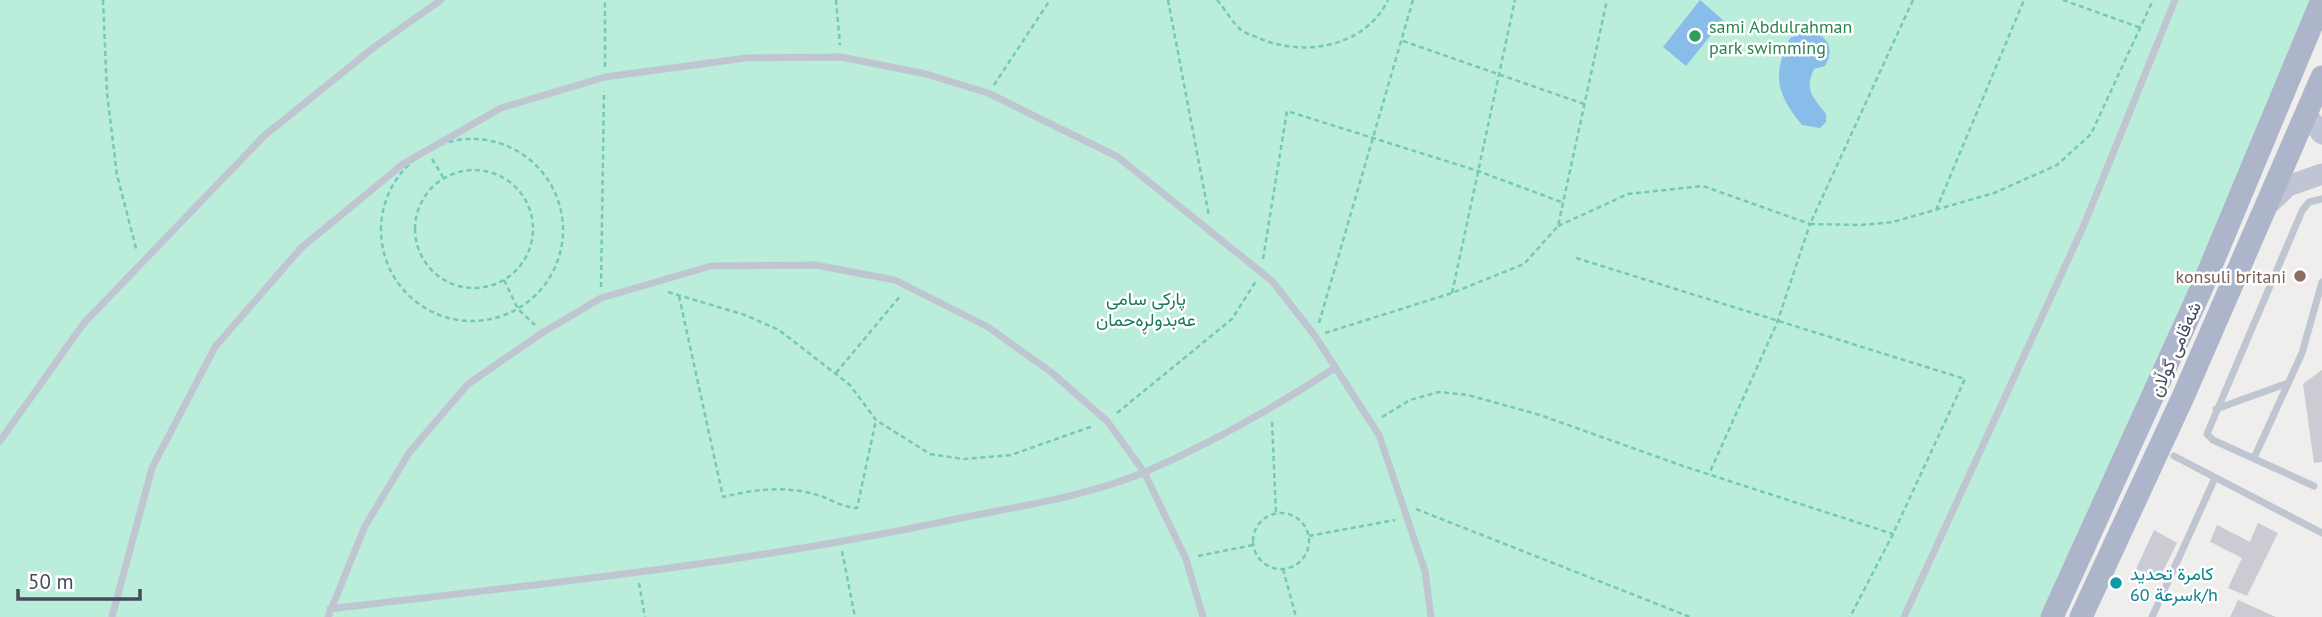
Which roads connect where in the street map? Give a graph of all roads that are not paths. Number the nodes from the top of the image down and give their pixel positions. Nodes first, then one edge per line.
1 (441, 0) edge
2 (2175, 0) edge
3 (2322, 0) edge
4 (2322, 77) edge
5 (2306, 114) junction
6 (2322, 134) edge
7 (2322, 173) edge
8 (2322, 198) edge
9 (2268, 205) junction
10 (2322, 282) edge
11 (1335, 368) junction
12 (2288, 383) junction
13 (2216, 409) junction
14 (0, 441) edge
15 (2174, 456) dead end
16 (2253, 458) junction
17 (1144, 472) junction
18 (2215, 478) junction
19 (2314, 486) dead end
20 (2322, 533) edge
21 (329, 613) edge
22 (112, 617) edge
23 (1203, 617) edge
24 (1431, 617) edge
25 (1903, 617) edge
26 (2052, 617) edge
27 (2081, 617) edge
28 (2152, 617) edge

1 - 14 lane
2 - 25 lane
3 - 26 main road, شەقامی گوڵان
4 - 5 main road, شەقامی گوڵان
5 - 6 street
5 - 9 main road, شەقامی گوڵان
7 - 9 street
8 - 13 lane
9 - 27 main road, شەقامی گوڵان
10 - 12 lane
11 - 17 lane
11 - 22 lane
11 - 24 lane
12 - 13 lane
12 - 16 lane
13 - 16 lane
15 - 18 lane
16 - 19 lane
17 - 21 lane
17 - 21 lane
17 - 23 lane
18 - 20 lane
18 - 28 lane

